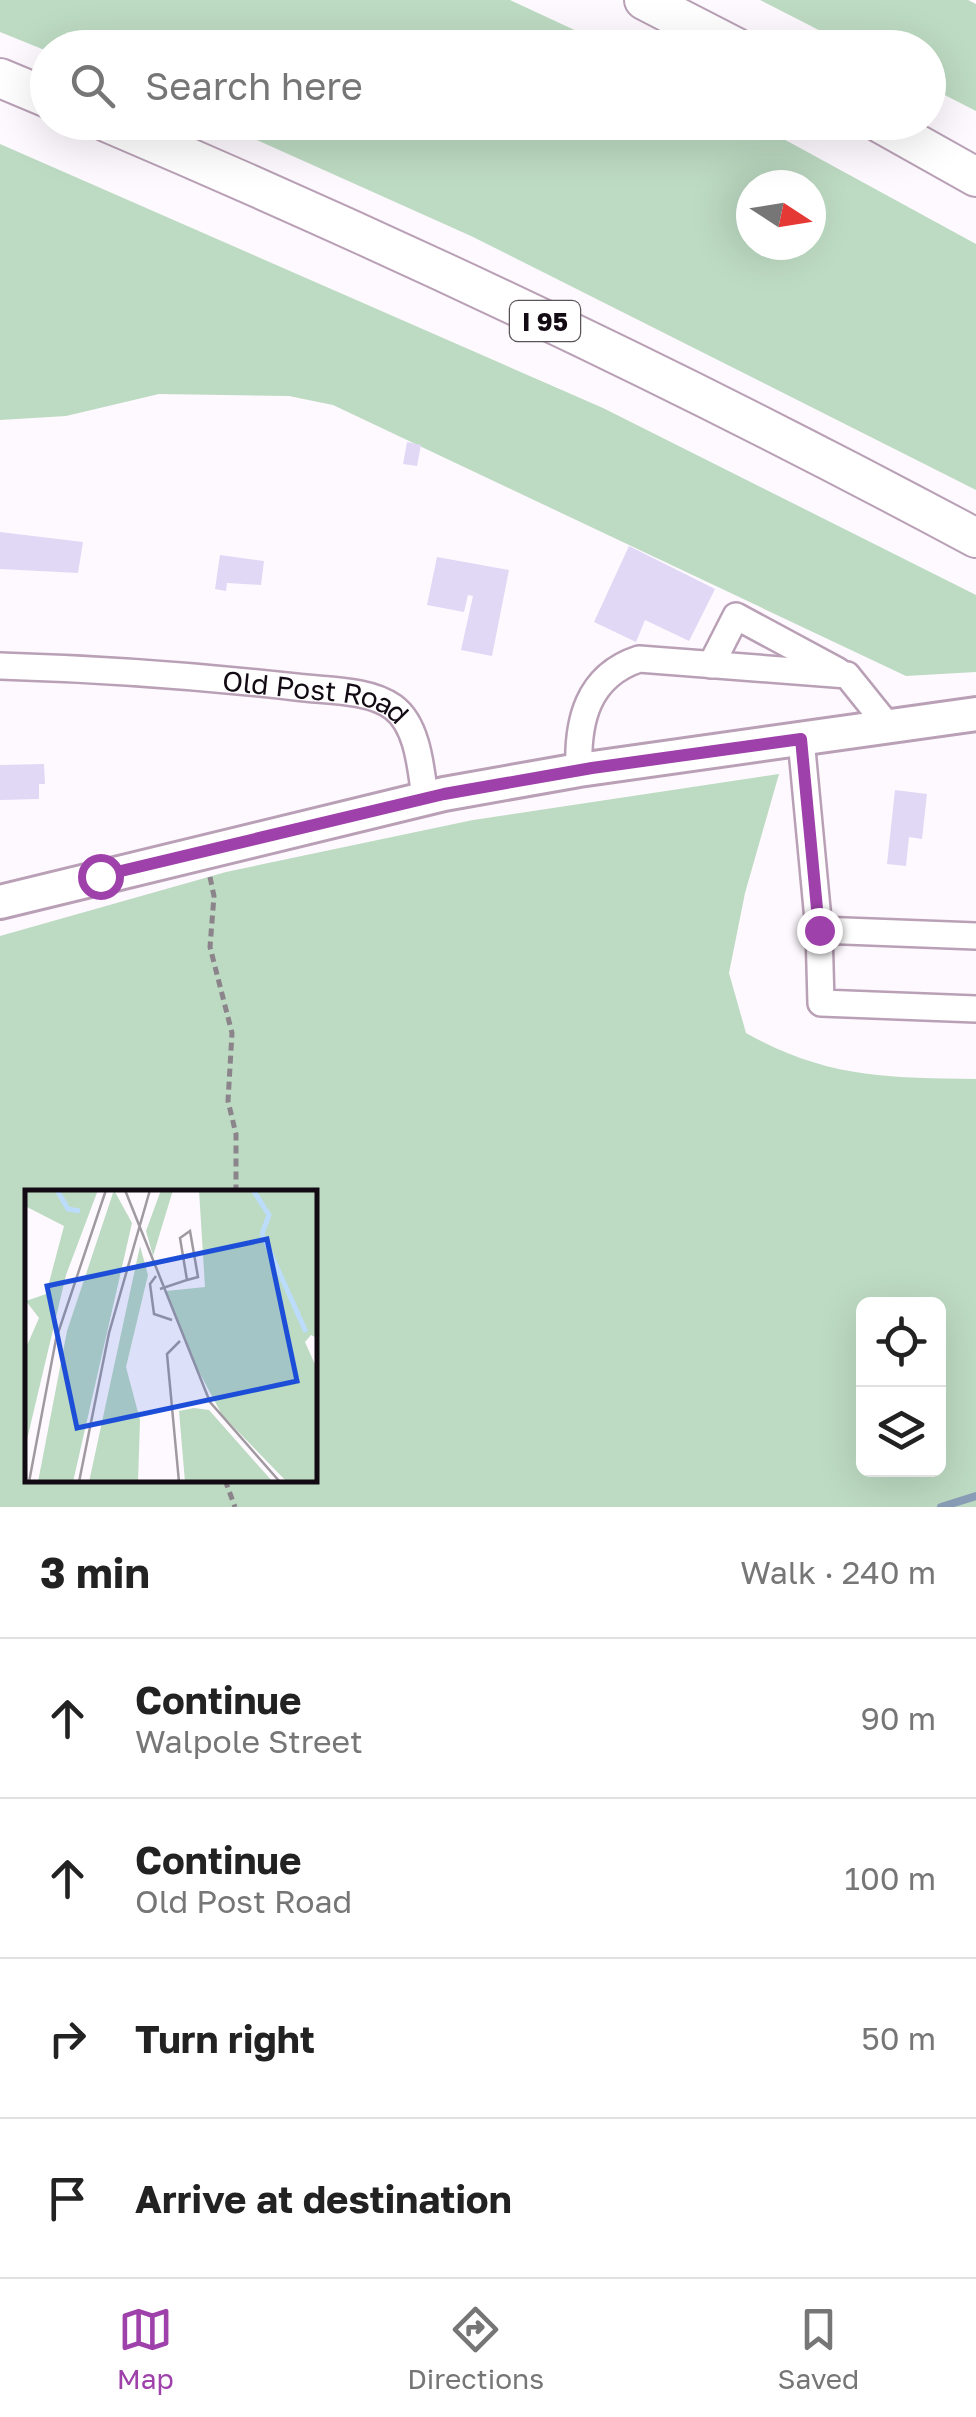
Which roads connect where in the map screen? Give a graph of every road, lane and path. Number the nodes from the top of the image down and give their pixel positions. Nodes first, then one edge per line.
1 (644, 0) edge
2 (702, 30) edge
3 (0, 78) edge
4 (30, 90) edge
5 (147, 140) edge
6 (910, 140) edge
7 (976, 177) edge
8 (976, 538) edge
9 (712, 665) junction
10 (0, 666) edge
11 (847, 676) junction
12 (976, 714) edge
13 (888, 726) junction
14 (801, 739) junction
15 (579, 770) junction
16 (425, 798) junction
17 (207, 850) junction
18 (0, 902) edge
19 (819, 930) junction
20 (976, 936) edge
21 (976, 1009) edge
22 (236, 1190) edge
23 (226, 1482) edge
24 (235, 1507) edge

1 - 2 highway
3 - 4 highway
5 - 8 highway, I 95
6 - 7 highway
9 - 11 street
9 - 11 street
9 - 15 street
10 - 16 street, Old Post Road
11 - 13 street
12 - 13 main road
13 - 14 main road
14 - 15 main road
14 - 19 street
15 - 16 main road
16 - 17 main road
17 - 18 main road
17 - 22 path
19 - 20 street
19 - 21 street
23 - 24 path

